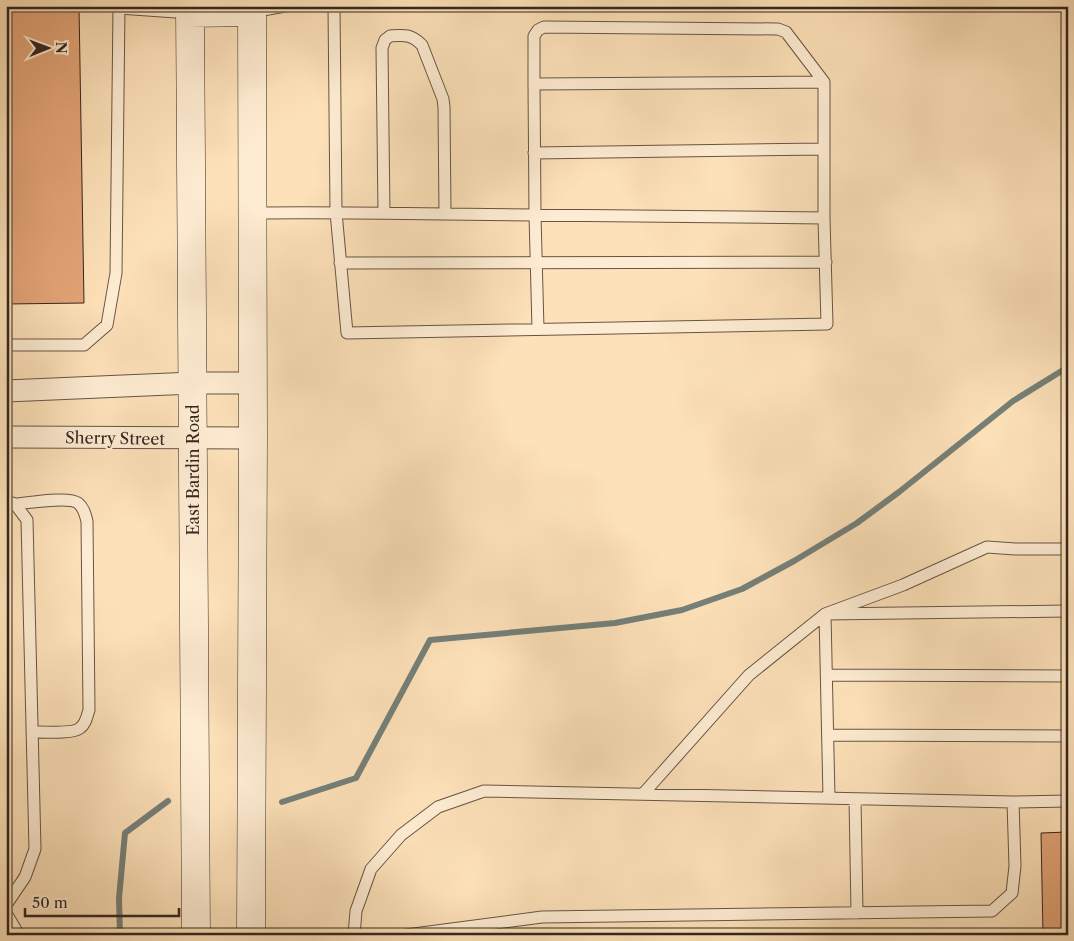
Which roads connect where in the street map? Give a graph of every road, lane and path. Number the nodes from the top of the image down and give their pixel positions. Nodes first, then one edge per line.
1 (285, 6) edge
2 (334, 6) edge
3 (119, 7) edge
4 (252, 9) edge
5 (190, 10) edge
6 (824, 82) junction
7 (534, 84) junction
8 (824, 149) junction
9 (534, 153) junction
10 (336, 212) junction
11 (252, 213) junction
12 (384, 213) junction
13 (445, 214) junction
14 (535, 215) junction
15 (824, 218) junction
16 (536, 262) junction
17 (826, 262) junction
18 (340, 263) junction
19 (538, 329) junction
20 (6, 345) edge
21 (193, 383) junction
22 (253, 383) junction
23 (6, 391) edge
24 (6, 438) edge
25 (193, 438) junction
26 (253, 438) junction
27 (11, 502) edge
28 (1068, 549) edge
29 (1068, 611) edge
30 (825, 614) junction
31 (827, 675) junction
32 (1068, 676) edge
33 (32, 732) junction
34 (828, 735) junction
35 (1068, 736) edge
36 (643, 794) junction
37 (830, 798) junction
38 (855, 799) junction
39 (1068, 801) edge
40 (1013, 802) junction
41 (6, 905) edge
42 (857, 913) junction
43 (6, 914) edge
44 (19, 935) edge
45 (196, 935) edge
46 (251, 935) edge
47 (354, 935) edge
48 (406, 935) edge

1 - 4 lane
2 - 10 lane
3 - 5 lane
3 - 20 lane
4 - 5 street
4 - 11 street
5 - 21 street, East Bardin Road
6 - 7 lane
6 - 7 lane
6 - 8 lane
7 - 9 lane
8 - 9 lane
8 - 15 lane
9 - 14 lane
10 - 11 lane
10 - 12 lane
10 - 18 lane
11 - 22 street
12 - 13 lane
12 - 13 lane
13 - 14 lane
14 - 15 lane
14 - 16 lane
15 - 17 lane
16 - 17 lane
16 - 18 lane
16 - 19 lane
17 - 19 lane
18 - 19 lane
21 - 22 street
21 - 23 street
21 - 25 street, East Bardin Road
22 - 26 street
24 - 25 street, Sherry Street
25 - 26 street, Sherry Street
25 - 45 street, East Bardin Road
26 - 46 street
27 - 33 lane
27 - 33 lane
28 - 30 lane
29 - 30 lane
30 - 31 lane
30 - 36 lane
31 - 32 lane
31 - 34 lane
33 - 41 lane
34 - 35 lane
34 - 37 lane
36 - 37 lane
36 - 47 lane
37 - 38 lane
38 - 40 lane
38 - 42 lane
39 - 40 lane
40 - 42 lane
42 - 48 lane
43 - 44 lane

